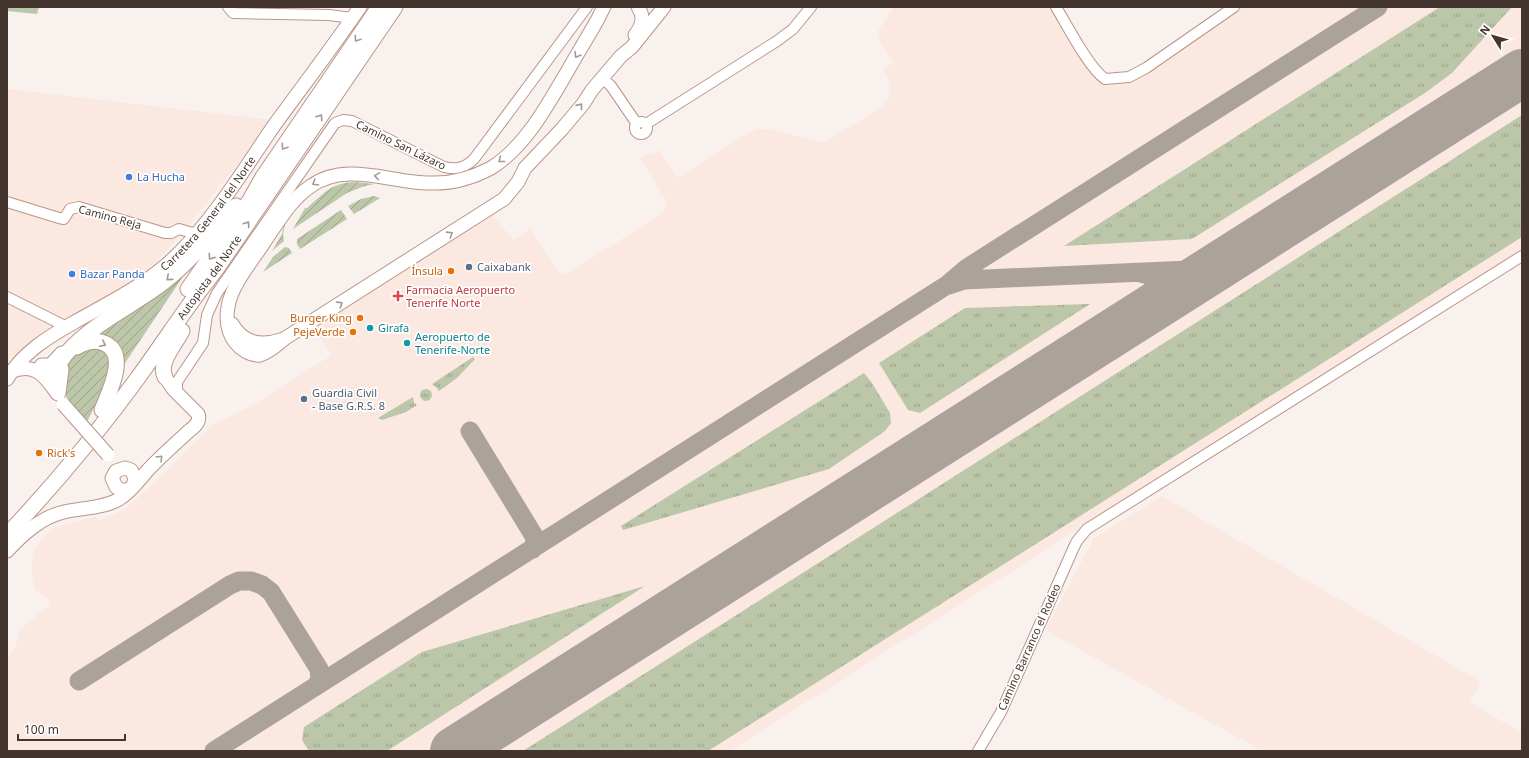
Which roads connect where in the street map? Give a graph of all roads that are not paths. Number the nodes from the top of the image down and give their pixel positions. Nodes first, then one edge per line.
1 (228, 7) edge
2 (360, 7) edge
3 (380, 7) edge
4 (395, 7) edge
5 (587, 7) edge
6 (604, 7) edge
7 (611, 7) edge
8 (638, 7) edge
9 (664, 7) edge
10 (811, 7) edge
11 (1056, 7) edge
12 (1234, 7) edge
13 (352, 18) junction
14 (597, 22) junction
15 (621, 56) junction
16 (602, 78) junction
17 (562, 129) junction
18 (263, 177) junction
19 (7, 202) edge
20 (485, 212) junction
21 (196, 234) junction
22 (1522, 256) edge
23 (217, 268) junction
24 (7, 297) edge
25 (48, 318) junction
26 (100, 325) junction
27 (67, 326) junction
28 (54, 334) junction
29 (39, 344) junction
30 (24, 357) junction
31 (42, 366) junction
32 (183, 372) junction
33 (8, 375) edge
34 (165, 377) junction
35 (57, 392) junction
36 (177, 392) junction
37 (102, 410) junction
38 (118, 469) junction
39 (114, 485) junction
40 (132, 487) junction
41 (96, 506) junction
42 (7, 522) edge
43 (7, 535) edge
44 (7, 551) edge
45 (978, 751) edge

1 - 13 street
2 - 13 main road, Carretera General del Norte
3 -> 18 highway, Autopista del Norte
23 -> 4 highway, Autopista del Norte
5 - 32 street, Camino San Lázaro
6 - 14 main road
7 - 14 main road
8 - 15 main road
9 - 15 main road
10 - 16 street
11 - 12 street
13 - 21 main road, Carretera General del Norte
14 -> 20 main road
15 - 16 main road
17 -> 16 main road
17 - 20 main road
17 - 20 main road
18 -> 26 highway
18 -> 37 highway, Autopista del Norte
19 - 21 street, Camino Reja
21 - 27 main road, Carretera General del Norte
22 - 45 street, Camino Barranco el Rodeo
23 - 34 highway
23 - 43 highway, Autopista del Norte
24 - 25 street
25 - 27 street
25 - 28 street
26 - 31 highway
26 - 35 highway
27 - 28 main road, Carretera General del Norte
28 - 29 main road, Carretera General del Norte
29 - 30 main road, Carretera General del Norte
29 - 31 main road
30 - 31 main road
30 - 33 main road, Carretera General del Norte
31 - 35 main road
32 - 34 street
32 - 36 street, Camino San Lázaro
33 - 35 main road
34 - 36 main road
35 -> 37 highway
35 - 38 main road, bridge
40 -> 36 main road
37 - 42 highway, Autopista del Norte
38 - 39 main road
38 - 40 main road
39 - 40 main road
39 - 41 main road
40 - 41 main road
41 - 44 main road

